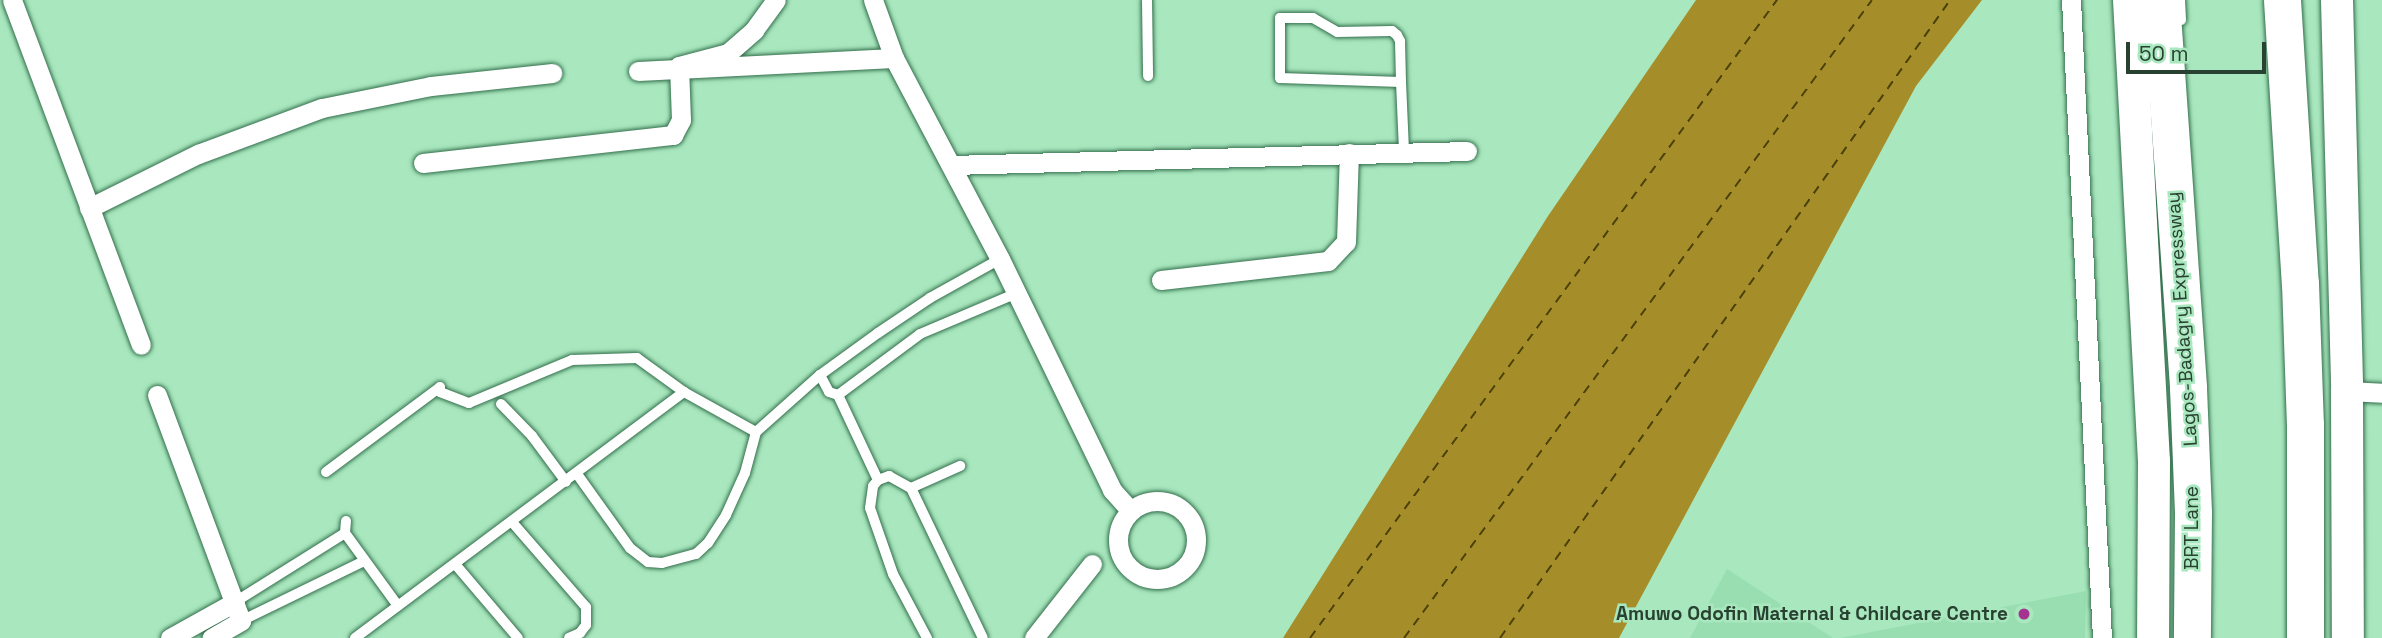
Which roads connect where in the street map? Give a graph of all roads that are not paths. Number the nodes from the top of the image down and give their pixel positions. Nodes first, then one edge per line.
1 (12, 0) edge
2 (776, 0) edge
3 (873, 0) edge
4 (1147, 0) edge
5 (2071, 0) edge
6 (2129, 0) edge
7 (2180, 0) edge
8 (2282, 0) edge
9 (2337, 0) edge
10 (2171, 15) edge
11 (894, 58) junction
12 (680, 66) junction
13 (638, 71) dead end
14 (552, 73) dead end
15 (1149, 76) dead end
16 (1401, 82) junction
17 (1467, 151) dead end
18 (1404, 152) junction
19 (1349, 153) junction
20 (423, 163) dead end
21 (951, 165) junction
22 (89, 208) junction
23 (1000, 259) junction
24 (1161, 280) dead end
25 (1017, 293) junction
26 (141, 345) dead end
27 (820, 375) junction
28 (2347, 391) junction
29 (684, 392) junction
30 (2382, 393) edge
31 (157, 395) dead end
32 (838, 395) junction
33 (501, 404) dead end
34 (756, 432) junction
35 (960, 466) dead end
36 (326, 472) dead end
37 (577, 474) junction
38 (878, 480) junction
39 (566, 482) junction
40 (911, 488) junction
41 (1130, 510) junction
42 (346, 521) dead end
43 (512, 522) junction
44 (345, 533) junction
45 (365, 561) junction
46 (455, 564) junction
47 (1092, 564) dead end
48 (398, 606) junction
49 (238, 611) junction
50 (170, 638) edge
51 (211, 638) edge
52 (355, 638) edge
53 (518, 638) edge
54 (569, 638) edge
55 (927, 638) edge
56 (983, 638) edge
57 (1034, 638) edge
58 (2102, 638) edge
59 (2153, 638) edge
60 (2192, 638) edge
61 (2305, 638) edge
62 (2348, 638) edge

1 - 22 street
2 - 12 street
3 - 11 street
4 - 15 lane
5 - 58 street
6 - 59 main road, Lagos-Badagry Expressway
7 - 10 lane
8 - 61 highway
9 - 28 main road
10 - 60 highway, Lagos-Badagry Expressway
11 - 12 street
11 - 21 street
12 - 13 street
12 - 20 street
14 - 22 street
16 - 16 lane
16 - 18 lane
17 - 18 street
18 - 19 street
19 - 21 street
19 - 24 street
21 - 23 street
22 - 26 street
23 - 25 street
23 - 27 lane
25 - 32 lane
25 - 41 street
27 - 32 lane
27 - 34 lane
28 - 30 street
28 - 62 main road
29 - 34 lane
29 - 36 lane
29 - 37 lane
31 - 49 street
32 - 38 lane
33 - 39 lane
34 - 37 lane
35 - 40 lane
37 - 39 lane
38 - 40 lane
38 - 55 lane
39 - 43 lane
40 - 56 lane
41 - 41 street
42 - 44 lane
43 - 46 lane
43 - 54 lane
44 - 45 lane
44 - 49 lane
45 - 48 lane
45 - 49 lane
46 - 48 lane
46 - 53 lane
47 - 57 street
48 - 52 lane
49 - 50 street
49 - 51 street

